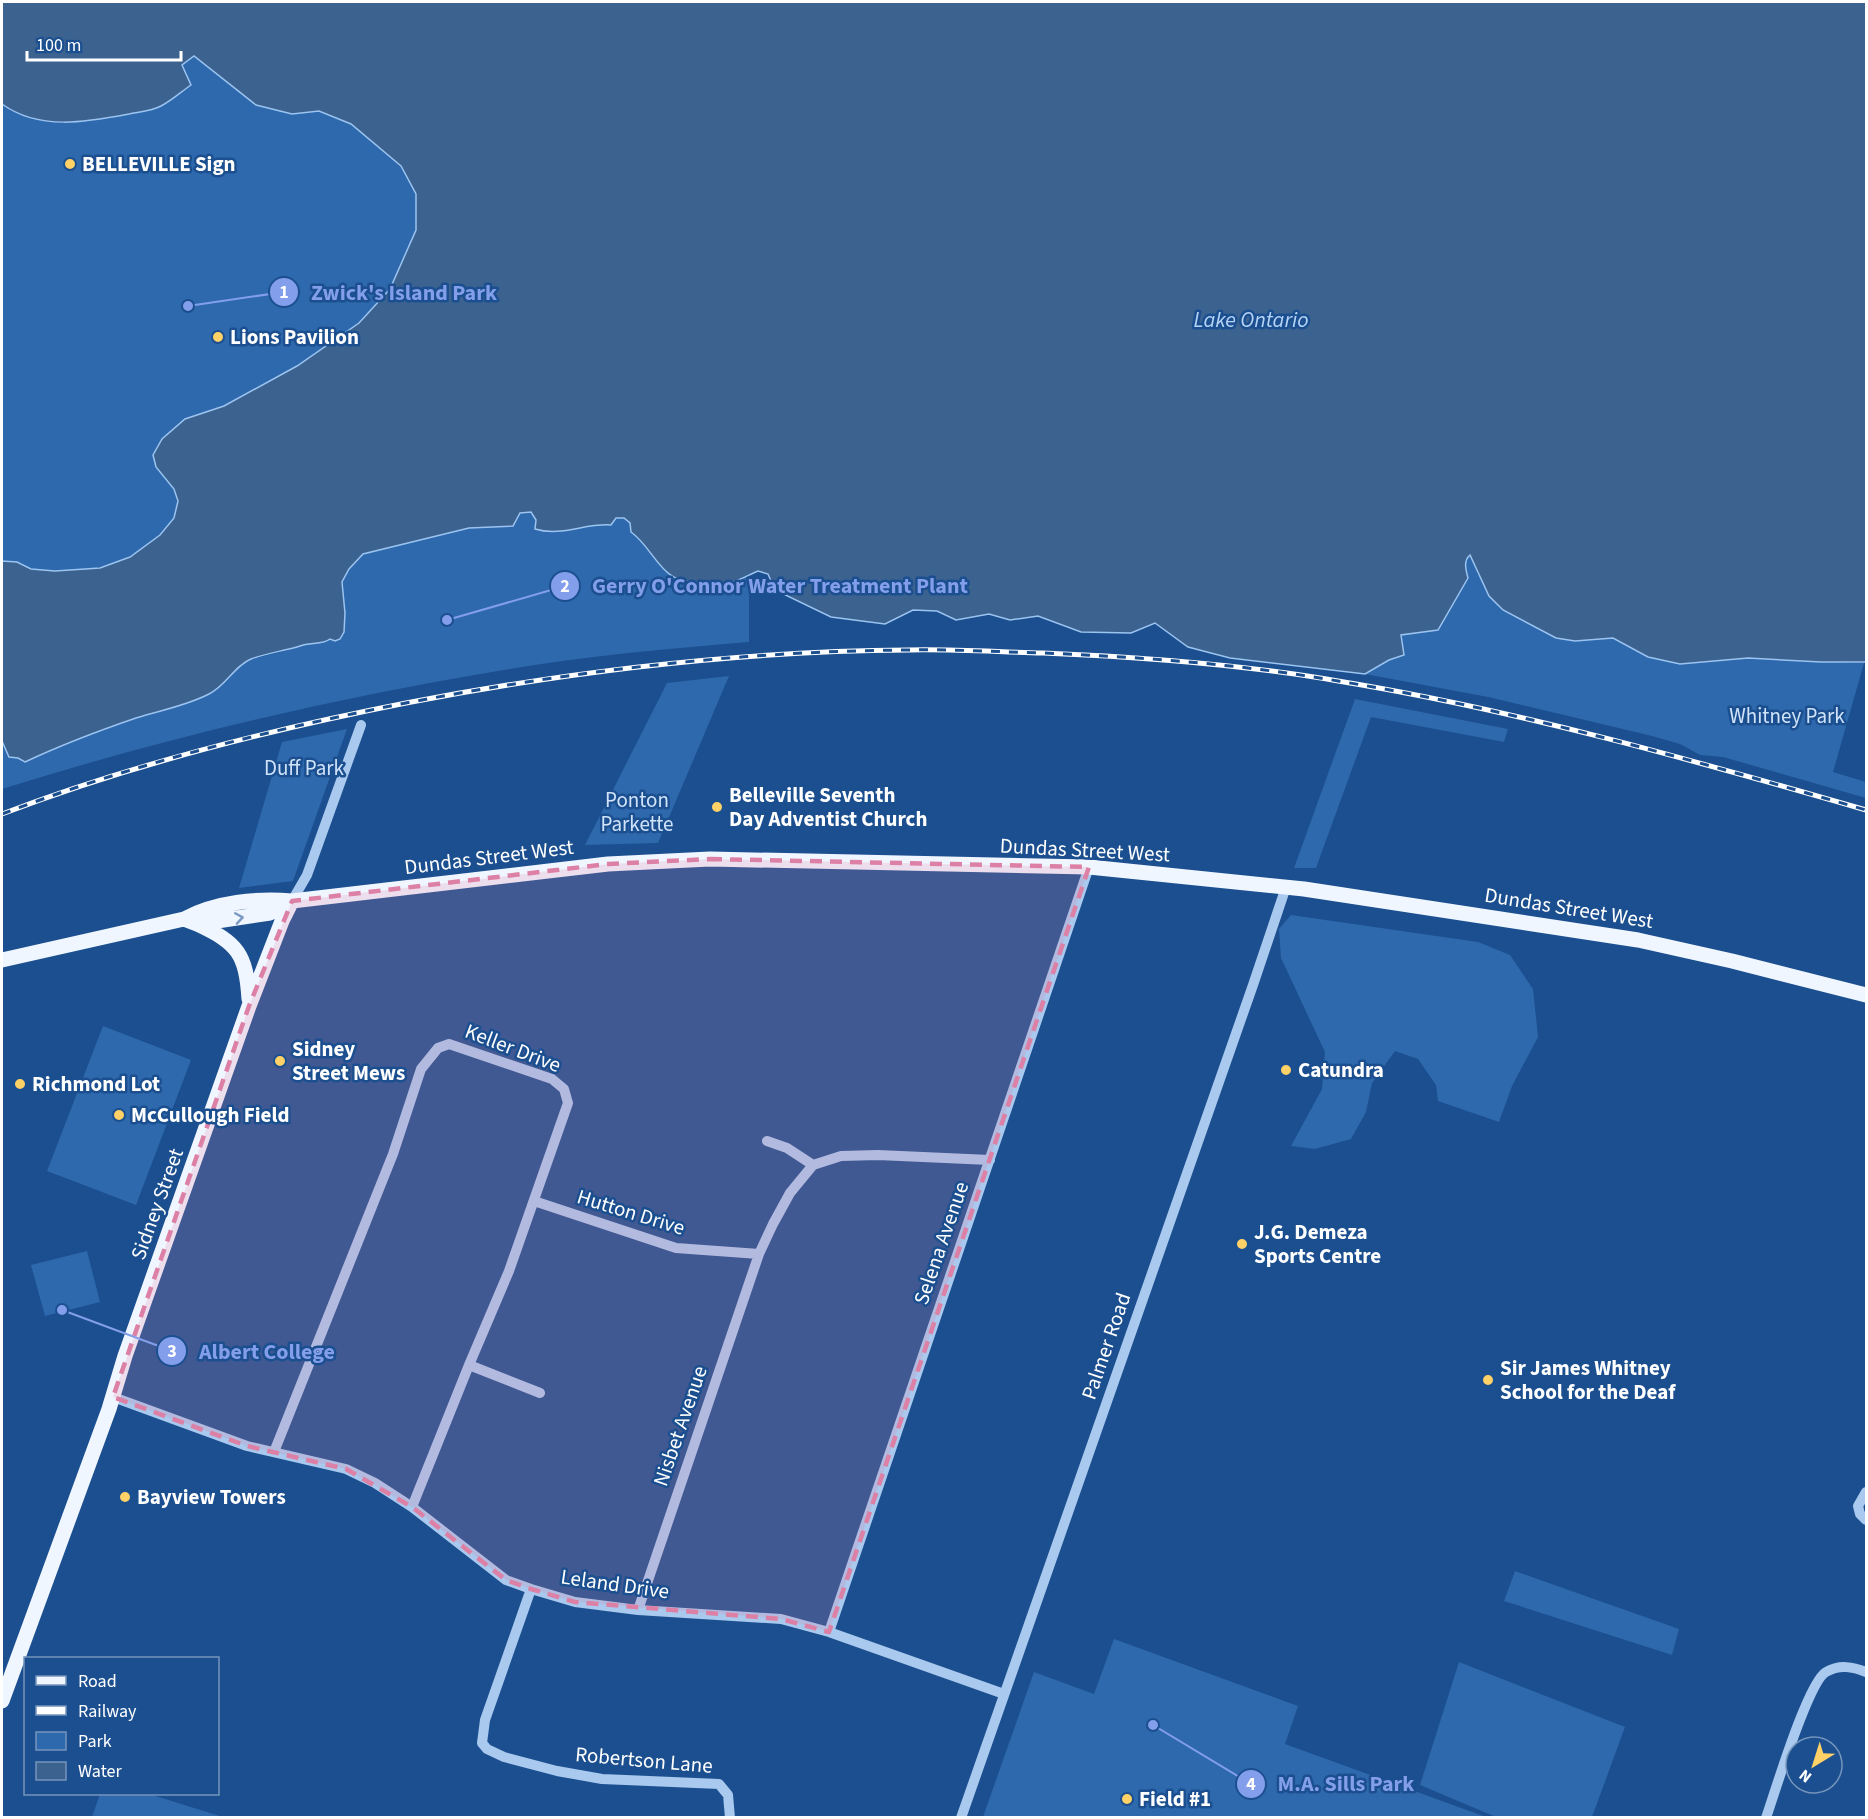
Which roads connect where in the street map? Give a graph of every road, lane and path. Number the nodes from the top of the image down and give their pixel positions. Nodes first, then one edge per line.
1 (360, 724) dead end
2 (1089, 867) junction
3 (1286, 887) junction
4 (292, 901) junction
5 (191, 922) junction
6 (2, 960) edge
7 (1866, 995) edge
8 (249, 1006) junction
9 (767, 1141) dead end
10 (990, 1160) junction
11 (813, 1165) junction
12 (534, 1201) junction
13 (759, 1254) junction
14 (469, 1365) junction
15 (540, 1393) dead end
16 (113, 1397) junction
17 (274, 1452) junction
18 (1866, 1492) edge
19 (412, 1507) junction
20 (1866, 1520) edge
21 (531, 1589) junction
22 (638, 1610) junction
23 (830, 1632) junction
24 (1866, 1672) edge
25 (1004, 1694) junction
26 (2, 1701) edge
27 (730, 1818) edge
28 (961, 1818) edge
29 (1766, 1818) edge

1 - 4 street, Sidney Street
2 - 3 main road, Dundas Street West
2 - 4 main road, Dundas Street West
2 - 10 street, Selena Avenue
3 - 7 main road, Dundas Street West
3 - 25 street, Palmer Road
4 - 5 main road, Dundas Street West
4 - 8 main road, Sidney Street
5 - 6 main road, Dundas Street West
5 - 8 main road
8 - 16 main road, Sidney Street
9 - 11 street
10 - 11 street
10 - 23 street, Selena Avenue
11 - 13 street
12 - 13 street, Hutton Drive
12 - 14 street, Keller Drive
12 - 17 street, Keller Drive
13 - 22 street, Nisbet Avenue
14 - 15 street
14 - 19 street, Keller Drive
16 - 17 street, Leland Drive
16 - 26 main road, Sidney Street
17 - 19 street, Leland Drive
18 - 20 street
19 - 21 street, Leland Drive
21 - 22 street, Leland Drive
21 - 27 street, Robertson Lane
22 - 23 street, Leland Drive
23 - 25 street, Leland Drive
24 - 29 street
25 - 28 street, Palmer Road

